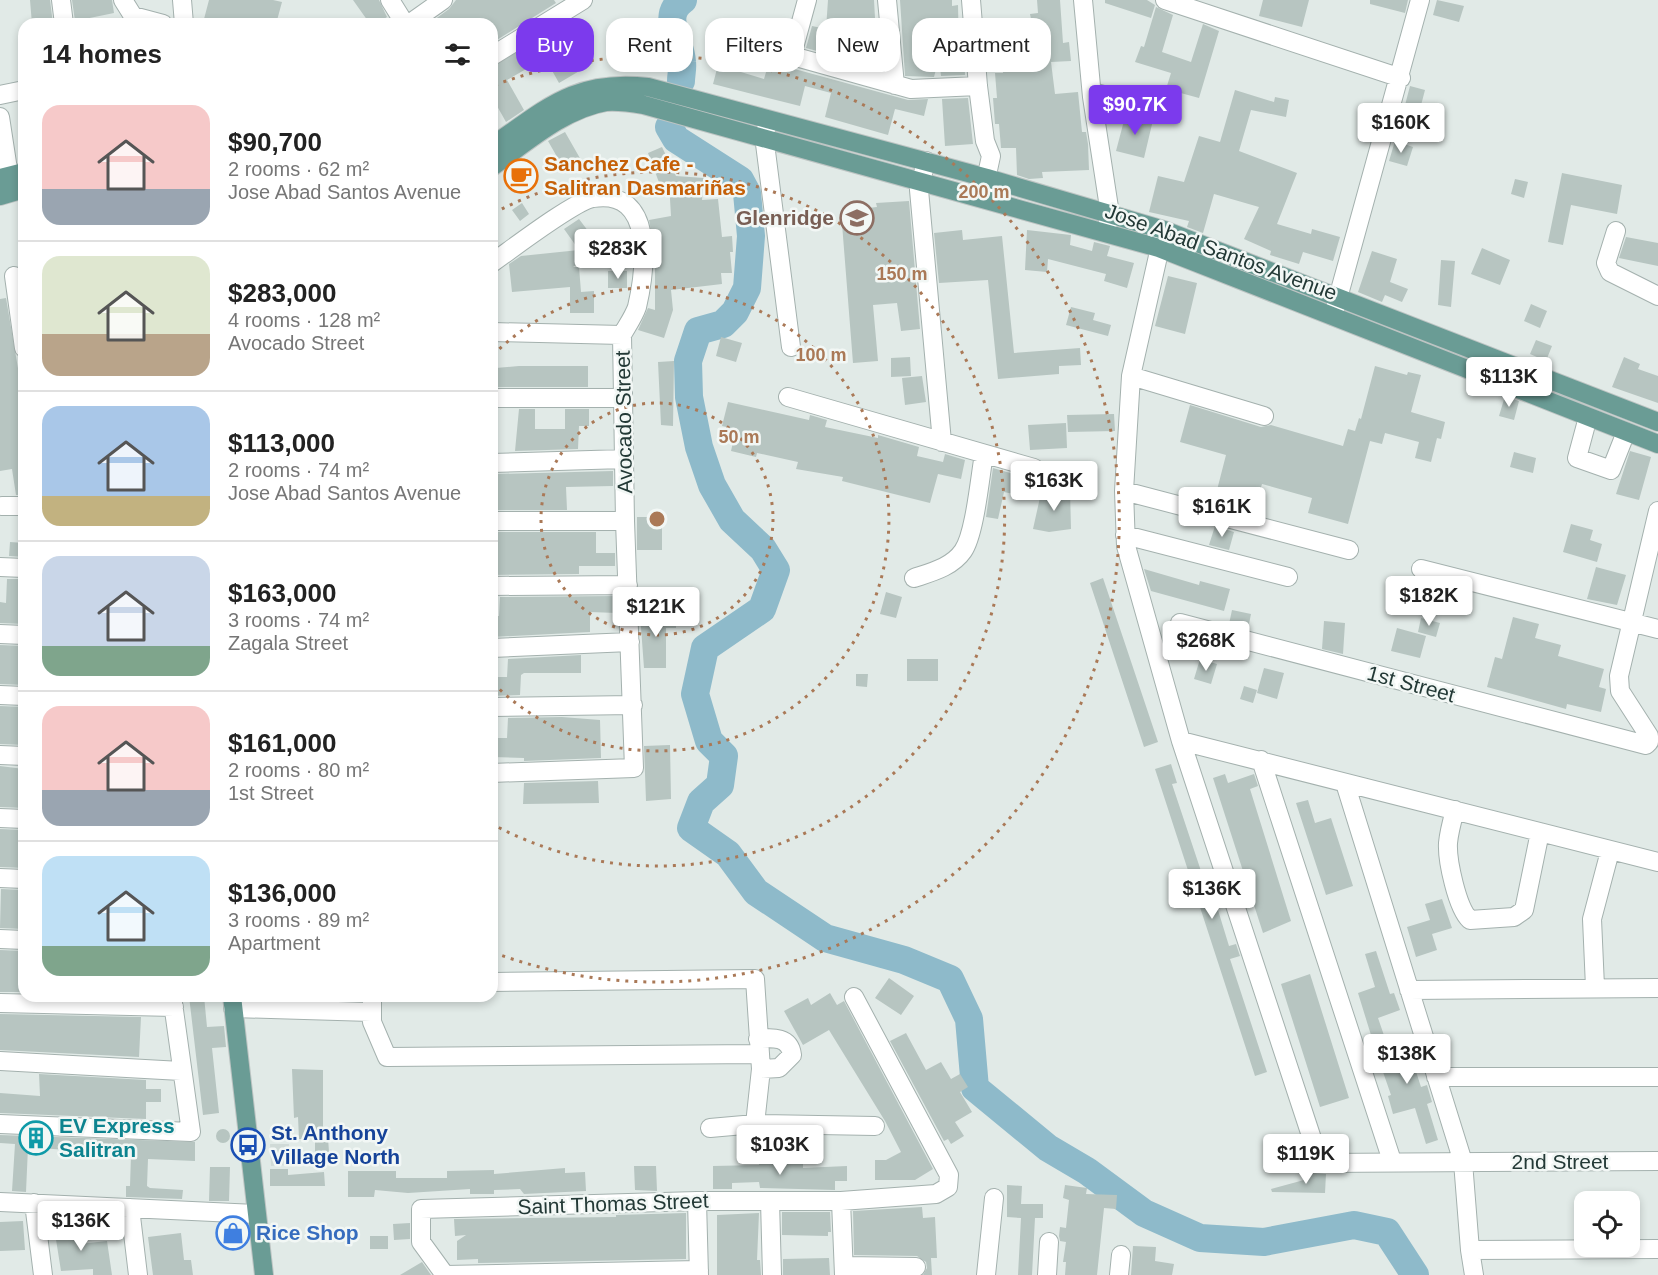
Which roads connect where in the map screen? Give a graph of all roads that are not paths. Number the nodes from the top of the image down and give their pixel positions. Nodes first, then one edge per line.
1 (61, 0) edge
2 (123, 0) edge
3 (182, 0) edge
4 (390, 0) edge
5 (443, 0) edge
6 (583, 0) edge
7 (807, 0) edge
8 (887, 0) edge
9 (971, 0) edge
10 (1083, 0) edge
11 (1165, 0) edge
12 (1420, 0) edge
13 (63, 18) edge
14 (140, 18) edge
15 (184, 18) edge
16 (403, 18) edge
17 (416, 18) edge
18 (802, 18) edge
19 (498, 52) edge
20 (804, 59) edge
21 (1401, 78) junction
22 (895, 86) junction
23 (978, 86) junction
24 (18, 91) edge
25 (1092, 92) junction
26 (0, 95) edge
27 (646, 96) junction
28 (700, 109) junction
29 (1156, 109) dead end
30 (0, 117) edge
31 (769, 117) junction
32 (764, 136) junction
33 (498, 142) edge
34 (926, 161) junction
35 (498, 163) edge
36 (983, 177) junction
37 (921, 180) junction
38 (11, 184) edge
39 (978, 196) junction
40 (1110, 214) junction
41 (1164, 230) junction
42 (1616, 231) dead end
43 (1106, 232) junction
44 (1159, 248) junction
45 (498, 259) edge
46 (13, 276) edge
47 (1658, 296) edge
48 (1340, 297) junction
49 (18, 309) edge
50 (1333, 316) junction
51 (498, 332) edge
52 (622, 335) junction
53 (791, 347) dead end
54 (1131, 376) junction
55 (789, 397) dead end
56 (498, 398) edge
57 (622, 399) junction
58 (1264, 416) dead end
59 (1588, 417) junction
60 (1658, 422) edge
61 (1626, 432) junction
62 (942, 442) junction
63 (1658, 444) edge
64 (984, 454) junction
65 (624, 459) junction
66 (498, 463) edge
67 (1034, 468) dead end
68 (1124, 491) junction
69 (18, 507) edge
70 (1, 510) edge
71 (1658, 511) edge
72 (625, 521) junction
73 (498, 522) edge
74 (1125, 535) junction
75 (1349, 550) dead end
76 (0, 567) edge
77 (18, 568) edge
78 (1421, 569) dead end
79 (1288, 577) dead end
80 (914, 578) dead end
81 (628, 585) junction
82 (498, 586) edge
83 (1180, 623) dead end
84 (1630, 624) junction
85 (1658, 629) edge
86 (0, 634) edge
87 (18, 635) edge
88 (630, 642) junction
89 (498, 648) edge
90 (0, 695) edge
91 (18, 696) edge
92 (633, 705) junction
93 (498, 707) edge
94 (1181, 741) junction
95 (0, 755) edge
96 (18, 756) edge
97 (1261, 760) junction
98 (498, 773) edge
99 (1345, 783) junction
100 (1455, 810) junction
101 (0, 818) edge
102 (18, 819) edge
103 (1540, 832) junction
104 (1610, 851) junction
105 (1658, 862) edge
106 (0, 878) edge
107 (18, 879) edge
108 (0, 939) edge
109 (18, 940) edge
110 (498, 982) edge
111 (1595, 987) junction
112 (1658, 988) edge
113 (1409, 990) junction
114 (854, 997) dead end
115 (173, 1002) edge
116 (0, 1003) edge
117 (233, 1008) edge
118 (336, 1009) edge
119 (372, 1010) edge
120 (759, 1054) junction
121 (0, 1061) edge
122 (181, 1071) junction
123 (1436, 1077) junction
124 (1658, 1077) edge
125 (0, 1124) edge
126 (755, 1124) junction
127 (875, 1126) dead end
128 (710, 1128) dead end
129 (1392, 1161) junction
130 (1658, 1161) edge
131 (1463, 1162) junction
132 (994, 1198) dead end
133 (697, 1200) junction
134 (770, 1201) junction
135 (842, 1201) junction
136 (0, 1202) edge
137 (34, 1203) junction
138 (130, 1208) junction
139 (256, 1214) junction
140 (1049, 1242) dead end
141 (1658, 1249) edge
142 (1470, 1250) junction
143 (1121, 1255) dead end
144 (916, 1267) dead end
145 (844, 1271) edge
146 (699, 1273) edge
147 (43, 1275) edge
148 (138, 1275) edge
149 (264, 1275) edge
150 (445, 1275) edge
151 (772, 1275) edge
152 (986, 1275) edge
153 (1047, 1275) edge
154 (1119, 1275) edge
155 (1474, 1275) edge

1 - 13 street
2 - 14 street
3 - 15 street
4 - 16 street
5 - 17 street
6 - 19 street
7 - 18 street
8 - 22 street
9 - 23 street
10 - 25 street
11 - 21 street
12 - 21 street
20 - 22 street
21 - 48 street
22 - 23 street
23 - 36 street
24 - 26 street
25 - 29 street
25 - 40 street
27 - 28 main road, Jose Abad Santos Avenue
27 - 33 main road, Jose Abad Santos Avenue
27 - 35 main road, Jose Abad Santos Avenue
28 - 31 main road, Jose Abad Santos Avenue
28 - 32 main road, Jose Abad Santos Avenue
30 - 38 street
31 - 32 street
31 - 34 main road, Jose Abad Santos Avenue
32 - 37 main road, Jose Abad Santos Avenue
32 - 53 street
34 - 36 main road, Jose Abad Santos Avenue
34 - 37 street
36 - 39 street
36 - 40 main road, Jose Abad Santos Avenue
37 - 39 main road, Jose Abad Santos Avenue
37 - 62 street
39 - 43 main road, Jose Abad Santos Avenue
40 - 41 main road, Jose Abad Santos Avenue
40 - 43 street
41 - 44 street
41 - 48 main road, Jose Abad Santos Avenue
42 - 47 street
43 - 44 main road, Jose Abad Santos Avenue
44 - 50 main road, Jose Abad Santos Avenue
44 - 54 street
45 - 52 street, Avocado Street
46 - 49 street
48 - 50 street
48 - 60 main road, Jose Abad Santos Avenue
50 - 59 main road, Jose Abad Santos Avenue
51 - 52 street
52 - 57 street, Avocado Street
54 - 58 street
54 - 68 street
55 - 62 street
56 - 57 street
57 - 65 street, Avocado Street
59 - 61 main road, Jose Abad Santos Avenue
59 - 61 street
61 - 63 main road, Jose Abad Santos Avenue
62 - 64 street
64 - 67 street
64 - 80 street
65 - 66 street
65 - 72 street, Avocado Street
68 - 74 street
68 - 75 street
69 - 70 street
71 - 84 street
72 - 73 street
72 - 81 street, Avocado Street
74 - 79 street
74 - 94 street
76 - 77 street
78 - 84 street
81 - 82 street
81 - 88 street, Avocado Street
83 - 84 street, 1st Street
84 - 85 street
86 - 87 street
88 - 89 street
88 - 92 street, Avocado Street
90 - 91 street
92 - 93 street
92 - 98 street, Avocado Street
94 - 97 street
94 - 129 street, 2nd Street
95 - 96 street
97 - 99 street
97 - 129 street
99 - 100 street
99 - 113 street
100 - 103 street
100 - 103 street
101 - 102 street
103 - 104 street
104 - 105 street
104 - 111 street
106 - 107 street
108 - 109 street
110 - 120 street
111 - 112 street
111 - 113 street
113 - 123 street
114 - 135 street, Saint Thomas Street
115 - 116 street
115 - 122 street
117 - 118 street
117 - 139 main road
118 - 119 street
119 - 120 street
120 - 126 street
121 - 122 street
122 - 125 street
123 - 124 street
123 - 131 street
126 - 127 street
126 - 128 street
129 - 131 street, 2nd Street
130 - 131 street, 2nd Street
131 - 142 street
132 - 152 street
133 - 134 street, Saint Thomas Street
133 - 146 street
133 - 150 street, Saint Thomas Street
134 - 135 street, Saint Thomas Street
134 - 151 street
135 - 145 street
136 - 137 street
137 - 138 street
137 - 147 street
138 - 139 street
138 - 148 street
139 - 149 main road
140 - 153 street
141 - 142 street
142 - 155 street
143 - 154 street
144 - 145 street
146 - 150 street

